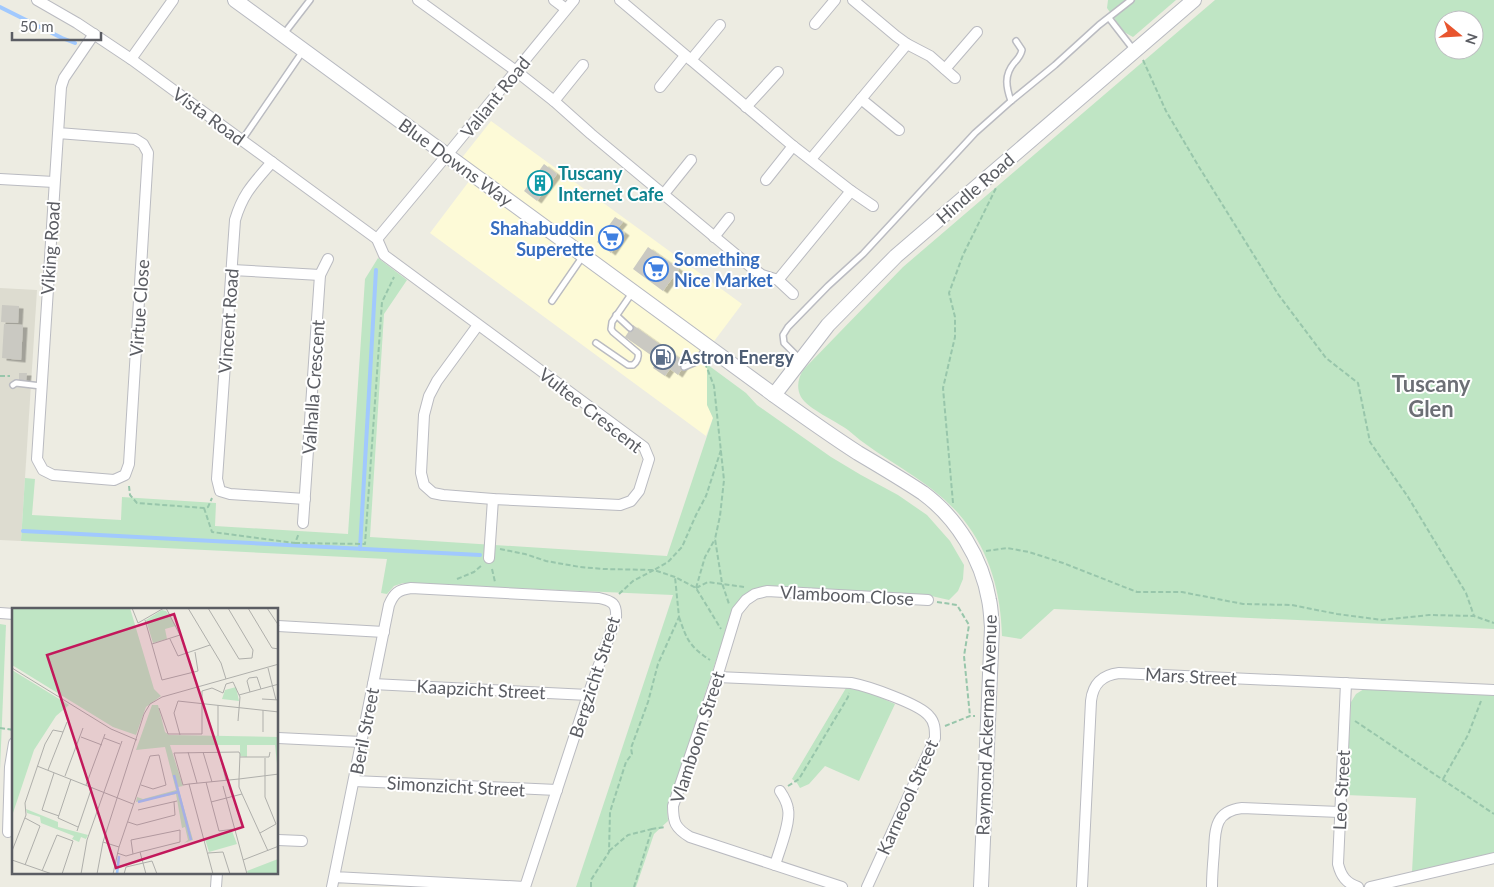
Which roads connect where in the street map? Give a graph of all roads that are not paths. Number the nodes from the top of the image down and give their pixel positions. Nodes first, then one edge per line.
1 (37, 0) edge
2 (173, 0) edge
3 (235, 0) edge
4 (310, 0) edge
5 (418, 0) edge
6 (554, 0) edge
7 (574, 0) edge
8 (620, 0) edge
9 (835, 0) edge
10 (853, 0) edge
11 (1132, 0) edge
12 (1194, 0) edge
13 (633, 4) edge
14 (566, 10) junction
15 (1109, 18) junction
16 (815, 24) dead end
17 (720, 25) dead end
18 (977, 32) dead end
19 (94, 34) junction
20 (283, 35) junction
21 (1016, 41) dead end
22 (907, 44) junction
23 (304, 50) junction
24 (1138, 55) junction
25 (131, 58) junction
26 (688, 58) junction
27 (583, 65) dead end
28 (945, 69) junction
29 (516, 71) junction
30 (778, 72) dead end
31 (955, 78) dead end
32 (660, 87) dead end
33 (861, 99) junction
34 (1011, 100) junction
35 (554, 101) junction
36 (746, 107) junction
37 (899, 130) dead end
38 (58, 133) junction
39 (242, 140) junction
40 (794, 146) junction
41 (448, 155) junction
42 (811, 159) junction
43 (692, 160) dead end
44 (272, 162) junction
45 (0, 179) edge
46 (766, 180) dead end
47 (54, 182) junction
48 (851, 191) junction
49 (663, 195) junction
50 (873, 206) dead end
51 (729, 218) dead end
52 (714, 237) junction
53 (377, 239) junction
54 (584, 256) junction
55 (328, 259) dead end
56 (232, 270) junction
57 (320, 275) junction
58 (778, 280) junction
59 (633, 292) junction
60 (793, 294) dead end
61 (552, 301) dead end
62 (616, 315) junction
63 (478, 325) junction
64 (630, 328) dead end
65 (596, 343) dead end
66 (708, 346) junction
67 (801, 360) junction
68 (684, 367) dead end
69 (13, 385) dead end
70 (41, 386) junction
71 (774, 395) junction
72 (43, 470) joint
73 (305, 499) junction
74 (493, 499) junction
75 (304, 523) road end
76 (489, 558) road end
77 (410, 588) joint
78 (767, 591) joint
79 (928, 600) road end
80 (279, 626) edge
81 (384, 632) junction
82 (717, 676) junction
83 (1346, 683) junction
84 (373, 684) junction
85 (1494, 690) edge
86 (588, 695) junction
87 (279, 738) edge
88 (362, 742) junction
89 (12, 755) edge
90 (354, 780) junction
91 (557, 790) junction
92 (780, 791) road end
93 (1340, 812) junction
94 (7, 832) edge
95 (279, 840) edge
96 (302, 841) dead end
97 (1494, 858) edge
98 (775, 865) junction
99 (217, 874) edge
100 (333, 882) edge
101 (216, 887) edge
102 (525, 887) edge
103 (842, 887) edge
104 (867, 887) edge
105 (981, 887) edge
106 (1082, 887) edge
107 (1212, 887) edge
108 (1358, 887) edge
109 (1370, 887) edge

1 - 19 street, Vista Road
2 - 25 street
3 - 20 street, Blue Downs Way
4 - 20 lane
5 - 29 street
6 - 14 street
7 - 14 street, Valiant Road
8 - 13 street
9 - 16 street
10 - 22 street
11 - 15 lane
12 - 24 street, Hindle Road
13 - 26 street
14 - 29 street, Valiant Road
15 - 24 lane
15 - 34 lane
17 - 26 street
18 - 28 street
19 - 25 street, Vista Road
19 - 38 street, Viking Road
20 - 23 street, Blue Downs Way
21 - 34 lane
22 - 28 street
22 - 33 street
23 - 39 lane
23 - 41 street, Blue Downs Way
24 - 67 street, Hindle Road
25 - 39 street, Vista Road
26 - 32 street
26 - 36 street
27 - 35 street
28 - 31 street
29 - 35 street
29 - 41 street, Valiant Road
30 - 36 street
33 - 37 street
33 - 42 street
34 - 67 lane
35 - 49 street
36 - 40 street
38 - 47 street, Viking Road
38 - 72 street, Virtue Close
39 - 44 street, Vista Road
40 - 42 street
40 - 46 street
41 - 53 street, Valiant Road
41 - 54 street, Blue Downs Way
42 - 48 street
43 - 49 street
44 - 53 street, Vista Road
44 - 56 street, Vincent Road
45 - 47 street
47 - 70 street, Viking Road
48 - 50 street
48 - 58 street
49 - 52 street
51 - 52 street
52 - 58 street
53 - 63 street, Vultee Crescent
54 - 59 street, Blue Downs Way
54 - 61 lane
55 - 57 street, Valhalla Crescent
56 - 57 street
56 - 73 street, Vincent Road
57 - 73 street, Valhalla Crescent
58 - 60 street
59 - 62 lane
59 - 66 street, Blue Downs Way
62 - 64 lane
62 - 65 lane
63 - 74 street, Vultee Crescent
63 - 74 street, Vultee Crescent
66 - 68 lane
66 - 71 street, Blue Downs Way
67 - 71 street, Hindle Road
69 - 70 lane
70 - 72 street, Viking Road
71 - 105 street, Raymond Ackerman Avenue
73 - 75 street, Valhalla Crescent
74 - 76 street
77 - 81 street, Beril Street
77 - 86 street, Bergzicht Street
78 - 79 street, Vlamboom Close
78 - 82 street, Vlamboom Street
80 - 81 street
81 - 84 street, Beril Street
82 - 98 street, Vlamboom Street
82 - 104 street, Karneool Street
83 - 85 street, Mars Street
83 - 93 street, Leo Street
83 - 106 street, Mars Street
84 - 86 street, Kaapzicht Street
84 - 88 street, Beril Street
86 - 91 street, Bergzicht Street
87 - 88 street
88 - 90 street, Beril Street
89 - 94 street
90 - 91 street, Simonzicht Street
90 - 100 street, Beril Street
91 - 102 street, Bergzicht Street
92 - 98 street
93 - 107 street
93 - 108 street, Leo Street
95 - 96 street
97 - 109 street
98 - 103 street, Vlamboom Street
99 - 101 street
100 - 102 street

